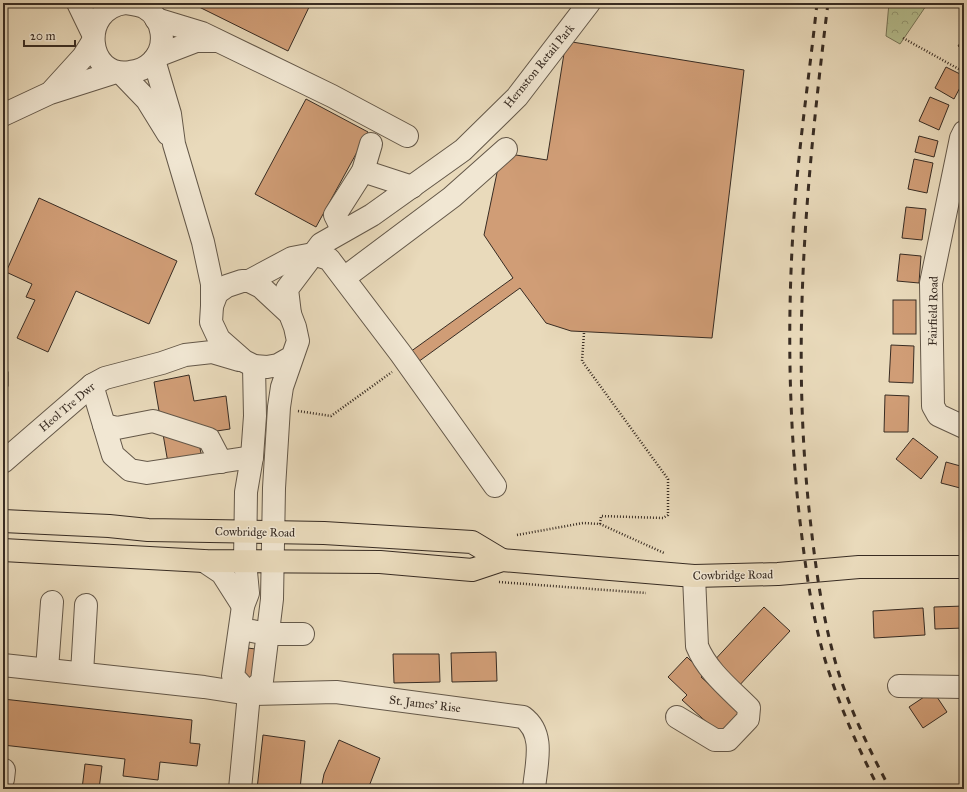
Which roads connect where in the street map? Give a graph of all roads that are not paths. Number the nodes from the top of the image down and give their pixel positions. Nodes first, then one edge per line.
1 (78, 3) edge
2 (120, 3) edge
3 (589, 3) edge
4 (154, 12) edge
5 (93, 38) junction
6 (218, 41) junction
7 (156, 58) junction
8 (119, 73) junction
9 (50, 93) junction
10 (3, 115) edge
11 (964, 132) edge
12 (407, 136) dead end
13 (174, 144) junction
14 (371, 144) dead end
15 (506, 149) dead end
16 (363, 171) junction
17 (412, 187) junction
18 (343, 231) junction
19 (203, 242) junction
20 (313, 254) junction
21 (344, 278) junction
22 (246, 281) junction
23 (212, 314) junction
24 (290, 314) junction
25 (186, 355) junction
26 (292, 357) junction
27 (249, 363) junction
28 (92, 385) junction
29 (104, 425) junction
30 (964, 427) edge
31 (252, 457) junction
32 (3, 462) edge
33 (221, 462) junction
34 (495, 486) dead end
35 (3, 521) edge
36 (245, 532) junction
37 (274, 533) junction
38 (3, 550) edge
39 (502, 560) junction
40 (204, 561) junction
41 (245, 561) junction
42 (273, 562) junction
43 (964, 567) edge
44 (694, 576) junction
45 (52, 602) dead end
46 (86, 605) dead end
47 (243, 606) junction
48 (239, 629) junction
49 (267, 634) junction
50 (303, 634) dead end
51 (3, 665) edge
52 (47, 669) junction
53 (82, 673) junction
54 (899, 686) dead end
55 (964, 687) edge
56 (249, 694) junction
57 (677, 717) dead end
58 (240, 789) edge
59 (534, 789) edge

1 - 5 street
2 - 4 street
2 - 5 street
3 - 17 street, Hernston Retail Park
4 - 6 street
4 - 7 street
5 - 8 street
5 - 9 street
6 - 7 street
6 - 12 street
7 - 8 street
7 - 13 street
8 - 9 street
8 - 13 street
9 - 10 street
11 - 30 street, Fairfield Road
13 - 19 street
14 - 16 street
15 - 21 street
16 - 17 street
16 - 18 street
17 - 18 street, Hernston Retail Park
18 - 20 street, Hernston Retail Park
19 - 22 street, Hernston Retail Park
19 - 23 street
20 - 21 street
20 - 22 street
20 - 24 street, Hernston Retail Park
21 - 34 street
22 - 23 street
22 - 24 street, Hernston Retail Park
23 - 25 street
23 - 27 street
24 - 26 street, Hernston Retail Park
25 - 27 street, Heol Tre Dwr
25 - 28 street, Heol Tre Dwr
26 - 27 street
26 - 37 street, Hernston Retail Park
27 - 31 street
28 - 29 street
28 - 32 street, Heol Tre Dwr
29 - 33 street
29 - 33 street
31 - 33 street
31 - 36 street
35 - 36 main road, Cowbridge Road
36 - 37 main road, Cowbridge Road
36 - 41 street
37 - 39 main road, Cowbridge Road
37 - 42 street, Hernston Retail Park
38 - 40 main road, Cowbridge Road
39 - 42 main road, Cowbridge Road
39 - 44 main road, Cowbridge Road
40 - 41 main road, Cowbridge Road
40 - 47 street
41 - 42 main road, Cowbridge Road
41 - 47 street
42 - 49 street, Hernston Retail Park
43 - 44 main road, Cowbridge Road
44 - 57 street
45 - 52 street
46 - 53 street
47 - 48 street
48 - 49 street
48 - 56 street
49 - 50 street
49 - 56 street, Hernston Retail Park
51 - 52 street
52 - 53 street
53 - 56 street
54 - 55 street
56 - 58 street
56 - 59 street, St. James' Rise

